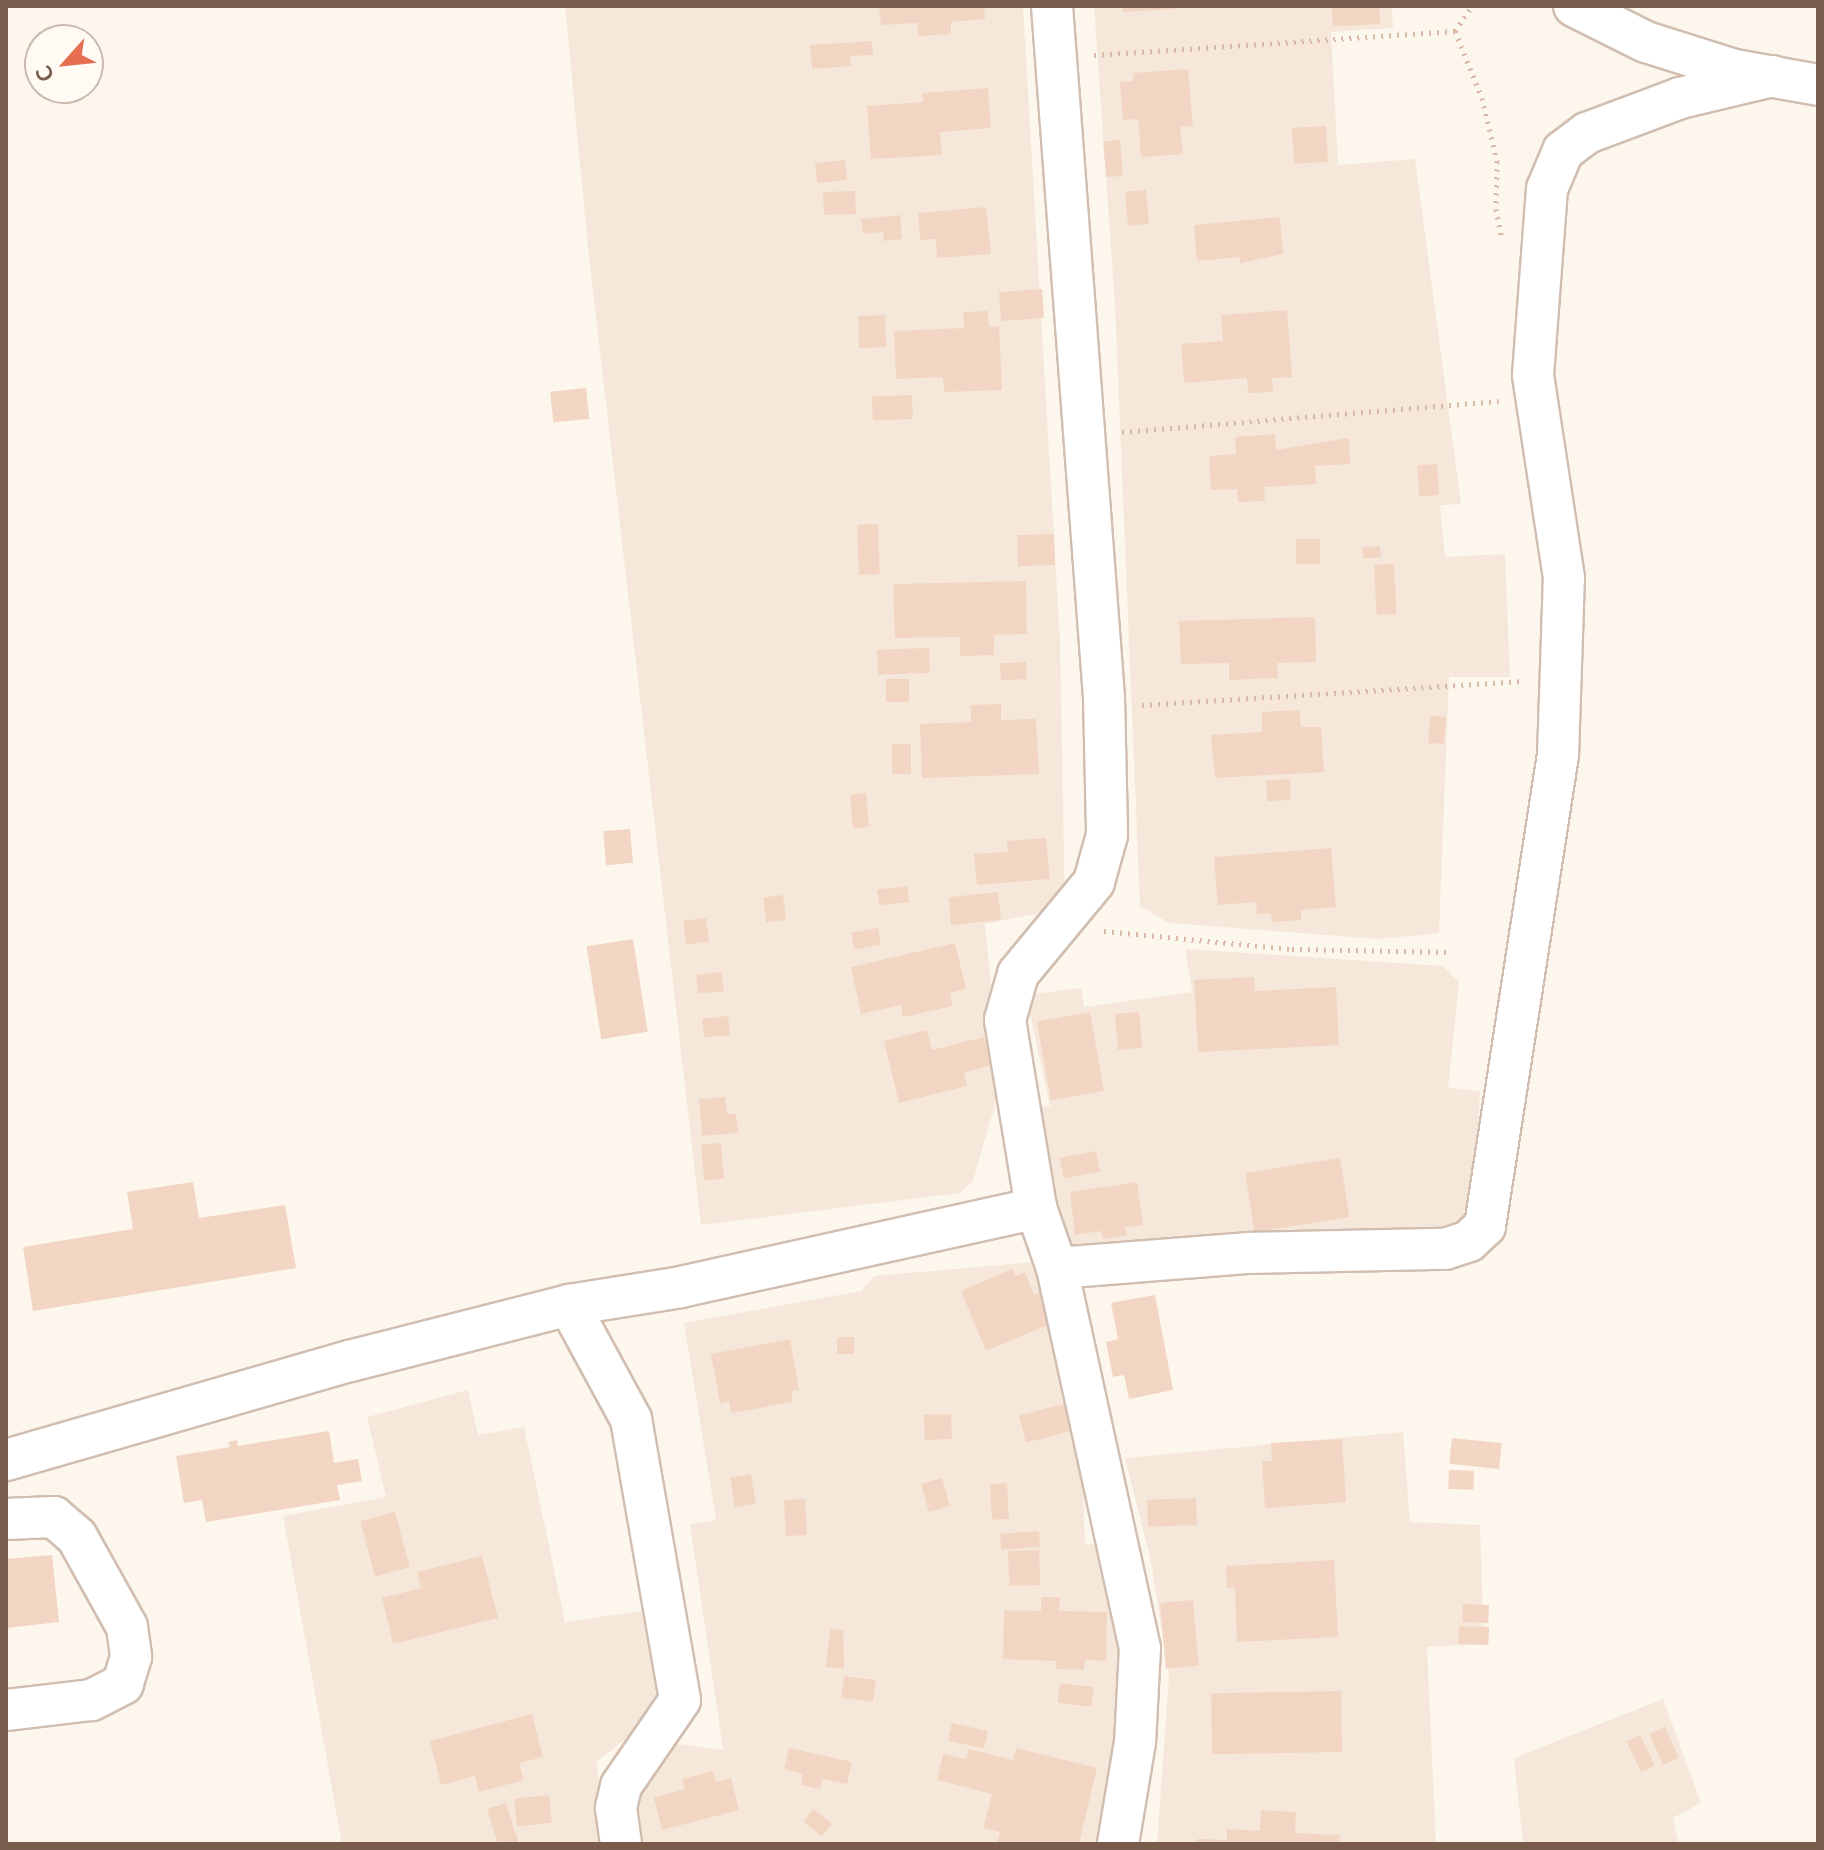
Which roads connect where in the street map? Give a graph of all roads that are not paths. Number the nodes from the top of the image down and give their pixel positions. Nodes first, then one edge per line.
1 (1052, 6) edge
2 (1574, 6) edge
3 (1772, 76) junction
4 (1818, 85) edge
5 (1036, 1208) junction
6 (1057, 1268) junction
7 (569, 1305) junction
8 (6, 1460) edge
9 (6, 1519) edge
10 (6, 1710) edge
11 (621, 1844) edge
12 (1118, 1844) edge

1 - 5 street
2 - 3 street
3 - 4 street
3 - 6 street
5 - 6 street
5 - 7 street
6 - 12 street
7 - 8 street
7 - 11 street
9 - 10 street

